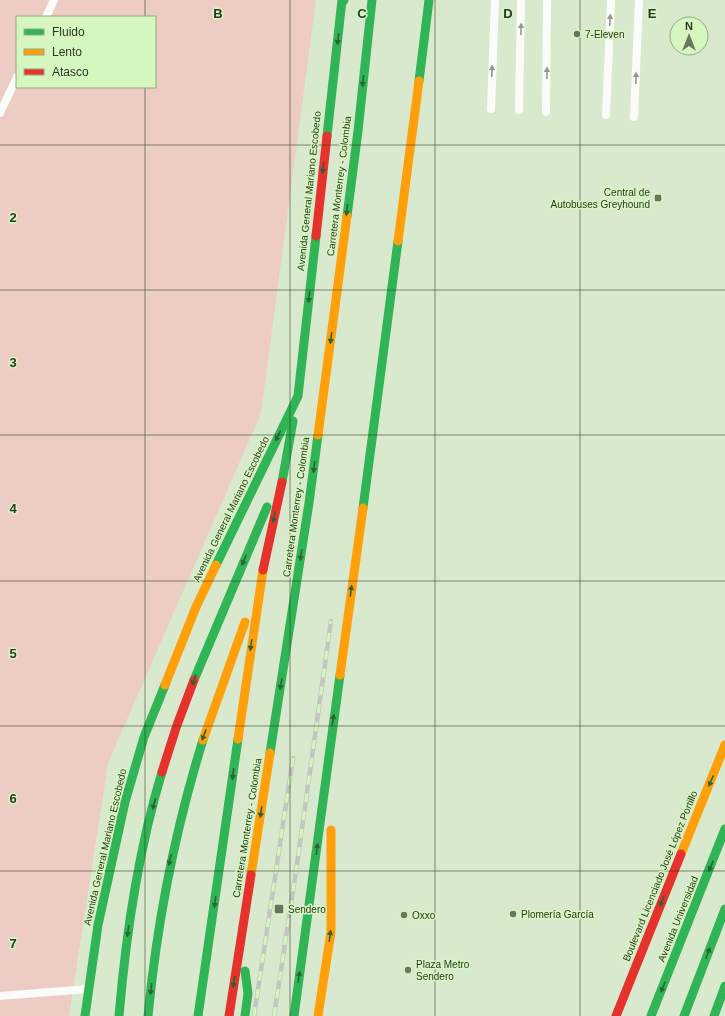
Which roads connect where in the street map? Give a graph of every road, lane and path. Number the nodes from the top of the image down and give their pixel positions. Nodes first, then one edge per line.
1 (54, 0) edge
2 (372, 0) edge
3 (429, 0) edge
4 (495, 0) edge
5 (521, 0) edge
6 (547, 0) edge
7 (611, 0) edge
8 (639, 0) edge
9 (342, 1) edge
10 (46, 16) edge
11 (16, 79) edge
12 (491, 110) dead end
13 (519, 110) dead end
14 (546, 112) dead end
15 (0, 113) edge
16 (606, 115) dead end
17 (634, 117) dead end
18 (298, 396) junction
19 (287, 460) junction
20 (261, 580) junction
21 (331, 737) junction
22 (725, 745) edge
23 (725, 829) edge
24 (725, 909) edge
25 (241, 938) junction
26 (725, 986) edge
27 (89, 989) junction
28 (0, 996) edge
29 (85, 1016) edge
30 (119, 1016) edge
31 (148, 1016) edge
32 (198, 1016) edge
33 (229, 1016) edge
34 (245, 1016) edge
35 (294, 1016) edge
36 (318, 1016) edge
37 (616, 1016) edge
38 (651, 1016) edge
39 (684, 1016) edge
40 (714, 1016) edge

1 - 10 lane
2 -> 25 main road, Carretera Monterrey - Colombia
21 -> 3 main road
12 -> 4 lane
13 -> 5 lane
14 -> 6 lane
16 -> 7 lane
17 -> 8 lane
9 -> 18 main road, Avenida General Mariano Escobedo
11 - 15 lane
18 - 19 main road
18 -> 27 main road, Avenida General Mariano Escobedo
19 -> 20 main road
19 -> 30 main road
20 -> 31 main road
20 -> 32 main road
35 -> 21 main road
36 -> 21 main road
22 -> 37 main road, Boulevard Licenciado José López Portillo
23 -> 38 main road, Avenida Universidad
39 -> 24 main road
25 -> 33 main road, Carretera Monterrey - Colombia
25 - 34 main road
26 - 40 main road
27 - 28 lane
27 - 29 main road, Avenida General Mariano Escobedo

